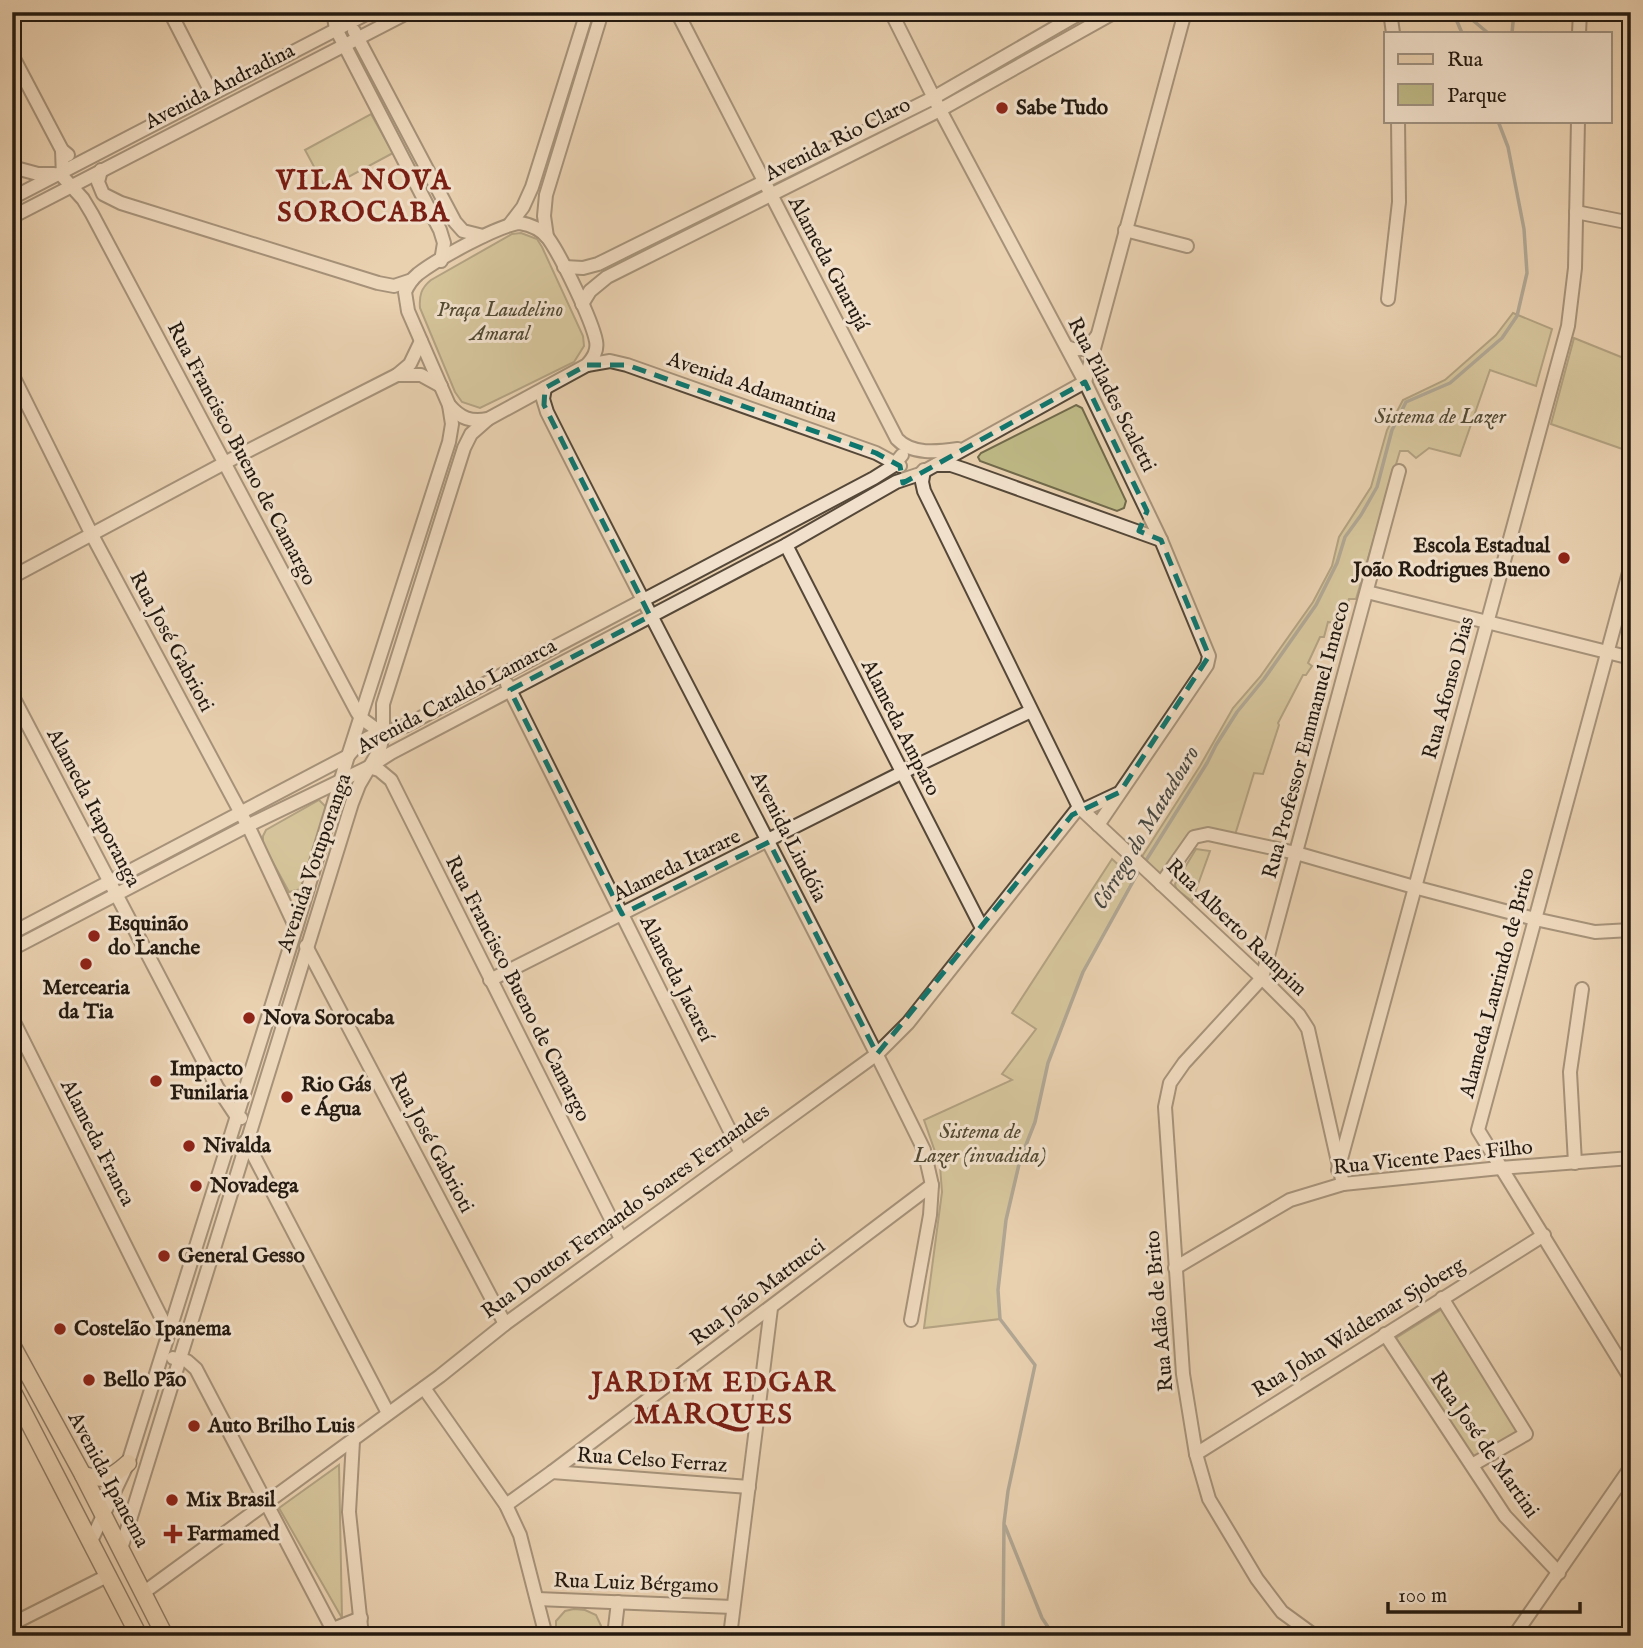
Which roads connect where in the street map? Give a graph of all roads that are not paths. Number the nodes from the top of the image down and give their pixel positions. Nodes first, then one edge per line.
1 (170, 12) edge
2 (335, 12) edge
3 (370, 12) edge
4 (409, 12) edge
5 (587, 12) edge
6 (602, 12) edge
7 (677, 12) edge
8 (891, 12) edge
9 (1082, 12) edge
10 (1115, 12) edge
11 (1185, 12) edge
12 (1390, 12) edge
13 (1580, 12) edge
14 (1061, 18) edge
15 (350, 23) junction
16 (337, 29) junction
17 (1393, 32) edge
18 (1579, 32) edge
19 (1070, 35) junction
20 (358, 37) junction
21 (344, 44) junction
22 (12, 55) edge
23 (212, 94) junction
24 (933, 98) junction
25 (940, 110) junction
26 (1398, 122) edge
27 (1578, 122) edge
28 (62, 150) junction
29 (78, 163) junction
30 (12, 167) edge
31 (101, 170) junction
32 (60, 173) junction
33 (87, 177) junction
34 (764, 182) junction
35 (70, 187) junction
36 (103, 194) junction
37 (771, 196) junction
38 (12, 198) edge
39 (121, 203) junction
40 (1576, 212) junction
41 (12, 217) edge
42 (95, 220) junction
43 (1631, 223) edge
44 (510, 224) junction
45 (1125, 230) junction
46 (483, 236) junction
47 (547, 237) junction
48 (1187, 246) dead end
49 (441, 261) junction
50 (564, 267) junction
51 (412, 279) junction
52 (1388, 299) dead end
53 (582, 304) junction
54 (1097, 335) junction
55 (421, 341) junction
56 (1067, 346) junction
57 (587, 365) junction
58 (12, 374) edge
59 (397, 375) junction
60 (1086, 382) junction
61 (441, 386) junction
62 (545, 388) junction
63 (450, 405) junction
64 (488, 419) junction
65 (971, 445) junction
66 (915, 451) junction
67 (899, 461) junction
68 (225, 463) junction
69 (924, 471) junction
70 (1399, 471) dead end
71 (1147, 511) junction
72 (1129, 528) junction
73 (92, 535) junction
74 (1161, 540) junction
75 (786, 545) junction
76 (1631, 565) edge
77 (12, 578) edge
78 (1367, 592) junction
79 (642, 602) junction
80 (650, 616) junction
81 (1487, 621) junction
82 (1606, 653) junction
83 (1631, 658) edge
84 (502, 674) junction
85 (372, 684) junction
86 (510, 690) junction
87 (346, 691) junction
88 (12, 695) edge
89 (1031, 711) junction
90 (383, 712) junction
91 (361, 718) junction
92 (407, 725) junction
93 (383, 734) junction
94 (350, 765) junction
95 (369, 767) junction
96 (901, 773) junction
97 (341, 781) junction
98 (393, 784) junction
99 (356, 790) junction
100 (1120, 792) junction
101 (314, 794) junction
102 (333, 806) junction
103 (1081, 808) junction
104 (244, 820) junction
105 (1098, 825) junction
106 (769, 842) junction
107 (1296, 853) junction
108 (1158, 880) junction
109 (1414, 887) junction
110 (113, 889) junction
111 (622, 914) junction
112 (1535, 919) junction
113 (296, 928) junction
114 (982, 928) junction
115 (1631, 930) edge
116 (12, 933) edge
117 (306, 946) junction
118 (12, 949) edge
119 (1262, 978) junction
120 (295, 979) junction
121 (323, 980) junction
122 (490, 981) junction
123 (1582, 989) dead end
124 (12, 1018) edge
125 (877, 1054) junction
126 (248, 1082) junction
127 (217, 1087) junction
128 (233, 1127) junction
129 (250, 1128) junction
130 (246, 1141) junction
131 (740, 1152) junction
132 (1631, 1158) edge
133 (1576, 1163) junction
134 (1500, 1168) junction
135 (1338, 1170) junction
136 (236, 1172) junction
137 (262, 1172) junction
138 (1343, 1184) junction
139 (932, 1185) junction
140 (1544, 1235) junction
141 (621, 1239) junction
142 (1175, 1268) junction
143 (147, 1284) junction
144 (182, 1288) junction
145 (1442, 1298) junction
146 (771, 1308) junction
147 (911, 1320) dead end
148 (505, 1324) junction
149 (168, 1331) junction
150 (1385, 1334) junction
151 (12, 1345) edge
152 (179, 1358) junction
153 (159, 1360) junction
154 (1631, 1379) edge
155 (424, 1388) junction
156 (12, 1390) edge
157 (388, 1413) junction
158 (353, 1441) junction
159 (1196, 1454) junction
160 (128, 1463) junction
161 (1472, 1465) junction
162 (1631, 1467) edge
163 (552, 1472) junction
164 (83, 1475) junction
165 (749, 1487) junction
166 (266, 1504) junction
167 (506, 1505) junction
168 (104, 1514) junction
169 (91, 1541) junction
170 (121, 1549) junction
171 (1559, 1573) junction
172 (109, 1575) junction
173 (144, 1594) junction
174 (537, 1599) junction
175 (618, 1602) junction
176 (733, 1607) junction
177 (361, 1618) junction
178 (12, 1624) edge
179 (335, 1632) edge
180 (139, 1636) edge
181 (165, 1636) edge
182 (362, 1636) edge
183 (546, 1636) edge
184 (614, 1636) edge
185 (730, 1636) edge
186 (1315, 1636) edge
187 (1514, 1636) edge

1 - 23 street
2 - 15 street
2 - 16 street
3 - 15 street, Avenida Andradina
4 - 20 street, Avenida Andradina
5 - 44 street
6 - 47 street
7 - 34 street, Alameda Guarujá
8 - 24 street, Rua Pilades Scaletti
9 - 14 street, Avenida Rio Claro
10 - 19 street, Avenida Rio Claro
11 - 45 street
12 - 17 street
13 - 18 street
14 - 19 street
14 - 24 street, Avenida Rio Claro
15 - 16 street, Avenida Andradina
15 - 20 street
16 - 21 street
16 - 23 street, Avenida Andradina
19 - 25 street, Avenida Rio Claro
20 - 21 street, Avenida Andradina
20 - 46 street
21 - 31 street, Avenida Andradina
21 - 49 street
22 - 28 street
23 - 29 street, Avenida Andradina
24 - 25 street, Rua Pilades Scaletti
24 - 34 street, Avenida Rio Claro
25 - 37 street, Avenida Rio Claro
25 - 56 street, Rua Pilades Scaletti
26 - 52 street
27 - 40 street, Rua Afonso Dias
28 - 29 street
28 - 32 street
29 - 32 street, Avenida Andradina
29 - 33 street
30 - 32 street
31 - 33 street, Avenida Andradina
31 - 36 street
32 - 35 street
32 - 38 street, Avenida Andradina
33 - 35 street, Avenida Andradina
33 - 36 street
34 - 37 street, Alameda Guarujá
34 - 50 street, Avenida Rio Claro
35 - 41 street, Avenida Andradina
35 - 42 street, Rua Francisco Bueno de Camargo
36 - 39 street
37 - 53 street, Avenida Rio Claro
37 - 66 street, Alameda Guarujá
39 - 42 street
39 - 51 street
40 - 43 street
40 - 81 street, Rua Afonso Dias
42 - 68 street, Rua Francisco Bueno de Camargo
44 - 46 street
44 - 47 street
45 - 48 street
45 - 54 street
46 - 49 street
47 - 50 street
49 - 51 street
50 - 53 street
51 - 55 street
53 - 57 street
54 - 56 street
54 - 60 street
55 - 59 street
55 - 61 street
56 - 60 street, Rua Pilades Scaletti
57 - 62 street
57 - 67 street, Avenida Adamantina
58 - 73 street, Rua José Gabrioti
59 - 61 street
59 - 68 street
60 - 65 street, Avenida Cataldo Lamarca
60 - 71 street, Rua Pilades Scaletti
61 - 63 street
62 - 64 street
62 - 79 street, Avenida Lindóia
63 - 64 street
63 - 85 street, Avenida Votuporanga
64 - 90 street, Avenida Votuporanga
65 - 66 street, Avenida Cataldo Lamarca
65 - 69 street, Avenida Cataldo Lamarca
66 - 67 street
66 - 69 street
67 - 69 street
67 - 79 street, Avenida Cataldo Lamarca
68 - 73 street
68 - 87 street, Rua Francisco Bueno de Camargo
69 - 72 street
69 - 75 street, Avenida Cataldo Lamarca
69 - 89 street
70 - 78 street, Rua Professor Emmanuel Inneco
71 - 72 street
71 - 74 street, Rua Pilades Scaletti
72 - 74 street
73 - 77 street
73 - 104 street, Rua José Gabrioti
74 - 100 street, Rua Pilades Scaletti
75 - 80 street, Avenida Cataldo Lamarca
75 - 96 street, Alameda Amparo
76 - 82 street, Alameda Laurindo de Brito
78 - 81 street
78 - 107 street, Rua Professor Emmanuel Inneco
79 - 80 street, Avenida Lindóia
79 - 84 street, Avenida Cataldo Lamarca
80 - 86 street, Avenida Cataldo Lamarca
80 - 106 street, Avenida Lindóia
81 - 82 street
81 - 109 street, Rua Afonso Dias
82 - 83 street
82 - 112 street, Alameda Laurindo de Brito
84 - 86 street, Alameda Jacareí
84 - 92 street, Avenida Cataldo Lamarca
85 - 87 street
85 - 91 street, Avenida Votuporanga
86 - 95 street, Avenida Cataldo Lamarca
86 - 111 street, Alameda Jacareí
87 - 91 street, Rua Francisco Bueno de Camargo
88 - 110 street, Alameda Itaporanga
89 - 96 street, Alameda Itarare
89 - 103 street
90 - 92 street, Avenida Cataldo Lamarca
90 - 93 street, Avenida Votuporanga
91 - 93 street, Rua Francisco Bueno de Camargo
91 - 94 street, Avenida Votuporanga
92 - 93 street, Avenida Cataldo Lamarca
93 - 94 street, Avenida Cataldo Lamarca
93 - 95 street, Avenida Votuporanga
94 - 95 street, Avenida Cataldo Lamarca
94 - 97 street, Avenida Cataldo Lamarca
94 - 104 street, Avenida Cataldo Lamarca
95 - 98 street, Rua Francisco Bueno de Camargo
95 - 99 street, Avenida Votuporanga
96 - 106 street, Alameda Itarare
96 - 114 street, Alameda Amparo
97 - 101 street, Avenida Cataldo Lamarca
97 - 102 street, Avenida Votuporanga
98 - 99 street
98 - 122 street, Rua Francisco Bueno de Camargo
99 - 117 street, Avenida Votuporanga
100 - 103 street, Rua Pilades Scaletti
100 - 105 street, Rua Pilades Scaletti
101 - 102 street
101 - 104 street, Avenida Cataldo Lamarca
102 - 113 street, Avenida Votuporanga
103 - 105 street, Rua Alberto Rampim
103 - 114 street, Rua Doutor Fernando Soares Fernandes
104 - 110 street, Avenida Cataldo Lamarca
104 - 113 street, Rua José Gabrioti
105 - 108 street, Rua Alberto Rampim
106 - 111 street, Alameda Itarare
106 - 125 street, Avenida Lindóia
107 - 108 street
107 - 109 street
107 - 119 street, Rua Professor Emmanuel Inneco
108 - 119 street, Rua Alberto Rampim
109 - 112 street
109 - 135 street, Rua Afonso Dias
110 - 116 street, Avenida Cataldo Lamarca
110 - 118 street, Avenida Cataldo Lamarca
110 - 127 street, Alameda Itaporanga
111 - 122 street, Alameda Itarare
111 - 131 street, Alameda Jacareí
112 - 115 street
112 - 134 street, Alameda Laurindo de Brito
113 - 126 street, Avenida Votuporanga
114 - 125 street, Rua Doutor Fernando Soares Fernandes
117 - 120 street, Avenida Votuporanga
117 - 121 street, Rua José Gabrioti
119 - 135 street, Rua Alberto Rampim
119 - 142 street, Rua Adão de Brito
120 - 121 street
120 - 129 street, Avenida Votuporanga
121 - 148 street, Rua José Gabrioti
122 - 141 street, Rua Francisco Bueno de Camargo
123 - 133 street
124 - 143 street, Alameda Franca
125 - 131 street, Rua Doutor Fernando Soares Fernandes
125 - 139 street, Avenida Lindóia
126 - 127 street
126 - 128 street, Avenida Votuporanga
127 - 128 street, Alameda Itaporanga
128 - 129 street
128 - 130 street
128 - 144 street, Avenida Votuporanga
129 - 130 street, Avenida Votuporanga
130 - 136 street, Avenida Votuporanga
130 - 137 street
131 - 141 street, Rua Doutor Fernando Soares Fernandes
132 - 133 street, Rua Vicente Paes Filho
133 - 134 street, Rua Vicente Paes Filho
134 - 138 street, Rua Vicente Paes Filho
134 - 140 street, Alameda Laurindo de Brito
135 - 138 street, Rua Alberto Rampim
136 - 137 street
136 - 152 street, Avenida Votuporanga
137 - 157 street
138 - 142 street, Rua Vicente Paes Filho
139 - 146 street, Rua João Mattucci
139 - 147 street, Avenida Lindóia
140 - 145 street, Rua John Waldemar Sjoberg
140 - 154 street, Alameda Laurindo de Brito
141 - 148 street, Rua Doutor Fernando Soares Fernandes
142 - 159 street, Rua Adão de Brito
143 - 144 street
143 - 149 street, Alameda Franca
144 - 149 street, Avenida Votuporanga
145 - 150 street, Rua John Waldemar Sjoberg
145 - 161 street
146 - 163 street, Rua João Mattucci
146 - 165 street
148 - 155 street, Rua Doutor Fernando Soares Fernandes
149 - 153 street, Avenida Votuporanga
150 - 159 street, Rua John Waldemar Sjoberg
150 - 161 street, Rua José de Martini
151 - 164 main road, Avenida Ipanema
152 - 153 street
152 - 166 street
152 - 170 street, Avenida Votuporanga
153 - 160 street, Avenida Votuporanga
155 - 157 street, Rua Doutor Fernando Soares Fernandes
155 - 167 street
156 - 169 main road, Avenida Ipanema
157 - 158 street, Rua Doutor Fernando Soares Fernandes
158 - 166 street, Rua Doutor Fernando Soares Fernandes
158 - 177 street
159 - 186 street, Rua Adão de Brito
160 - 164 main road
160 - 168 street, Avenida Votuporanga
161 - 171 street, Rua José de Martini
162 - 171 street
163 - 165 street, Rua Celso Ferraz
163 - 167 street, Rua João Mattucci
164 - 168 main road, Avenida Ipanema
165 - 176 street
166 - 173 street, Rua Doutor Fernando Soares Fernandes
166 - 179 street
167 - 174 street
168 - 169 street, Avenida Votuporanga
168 - 170 main road, Avenida Ipanema
169 - 172 main road, Avenida Ipanema
170 - 173 main road, Avenida Ipanema
171 - 187 street
172 - 178 street
172 - 180 main road, Avenida Ipanema
173 - 181 main road, Avenida Ipanema
174 - 175 street, Rua Luiz Bérgamo
174 - 183 street
175 - 176 street, Rua Luiz Bérgamo
175 - 184 street
176 - 185 street
177 - 179 street
177 - 182 street

